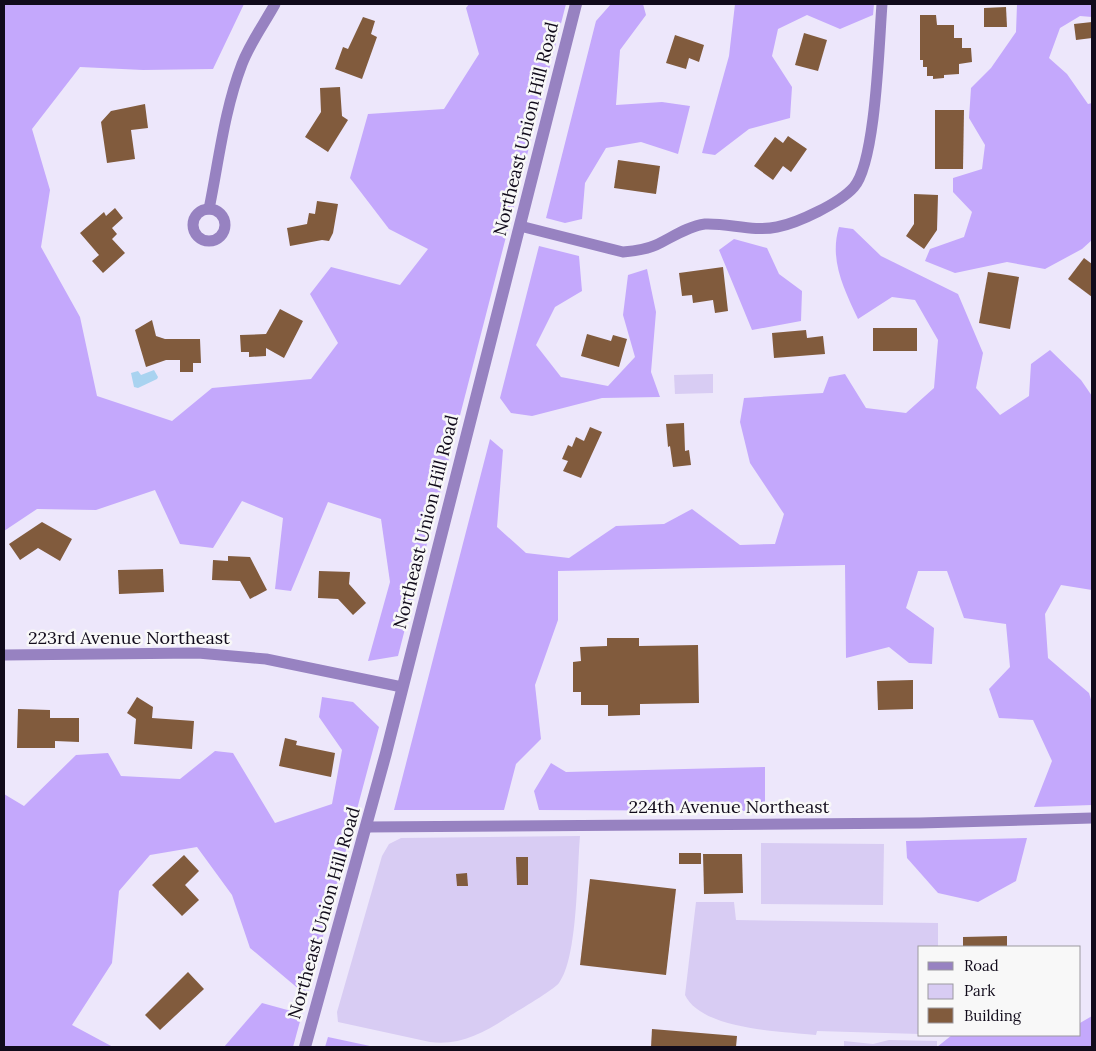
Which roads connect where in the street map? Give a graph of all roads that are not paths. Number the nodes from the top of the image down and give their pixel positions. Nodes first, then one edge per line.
1 (274, 4) edge
2 (576, 4) edge
3 (882, 4) edge
4 (208, 209) dead end
5 (520, 226) junction
6 (4, 655) edge
7 (402, 687) junction
8 (1092, 818) edge
9 (366, 827) junction
10 (305, 1047) edge

1 - 4 street
2 - 5 street, Northeast Union Hill Road
3 - 5 street
5 - 7 street, Northeast Union Hill Road
6 - 7 street, 223rd Avenue Northeast
7 - 9 street, Northeast Union Hill Road
8 - 9 street, 224th Avenue Northeast
9 - 10 street, Northeast Union Hill Road

